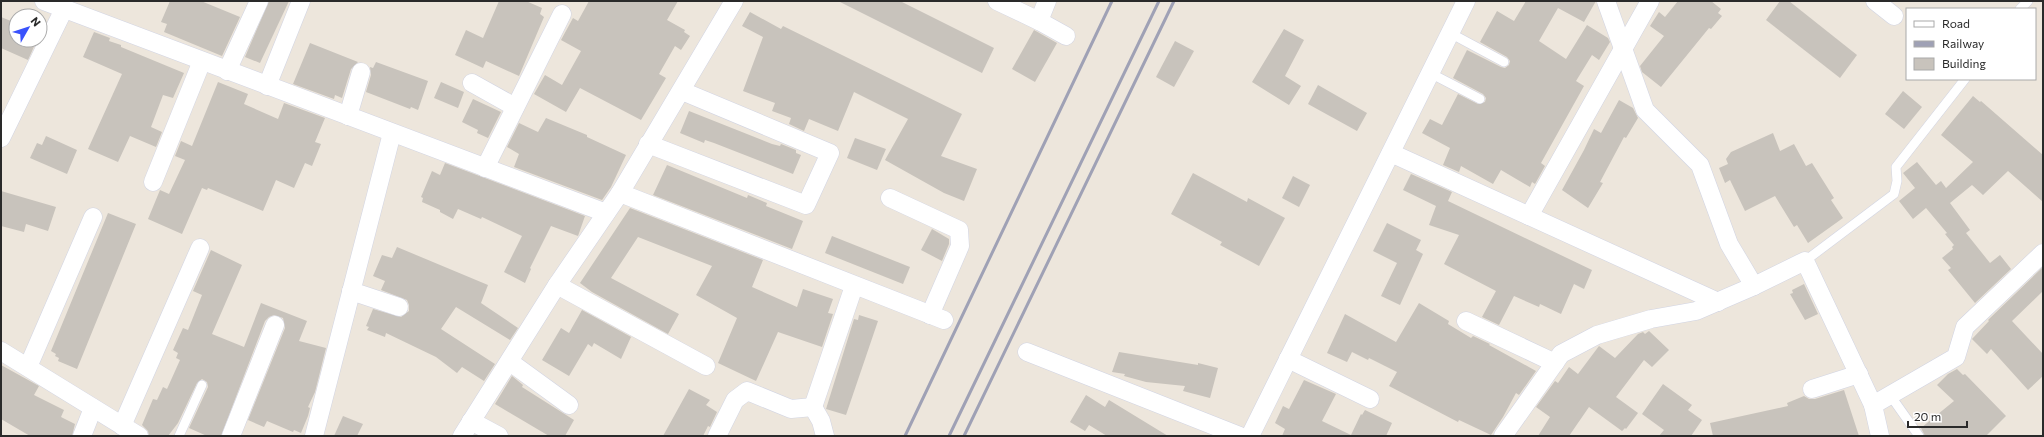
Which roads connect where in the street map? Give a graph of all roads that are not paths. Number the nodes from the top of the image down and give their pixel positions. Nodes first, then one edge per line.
1 (44, 1) edge
2 (259, 1) edge
3 (301, 1) edge
4 (734, 1) edge
5 (997, 1) edge
6 (1047, 1) edge
7 (1466, 1) edge
8 (1606, 1) edge
9 (1650, 1) edge
10 (1874, 1) edge
11 (64, 9) junction
12 (562, 14) dead end
13 (1894, 16) dead end
14 (1039, 21) junction
15 (1450, 33) junction
16 (1066, 36) dead end
17 (1623, 49) junction
18 (202, 61) junction
19 (1504, 62) dead end
20 (227, 71) junction
21 (361, 72) dead end
22 (1430, 73) junction
23 (1964, 80) edge
24 (472, 83) dead end
25 (267, 86) junction
26 (682, 91) junction
27 (1480, 99) dead end
28 (515, 107) junction
29 (348, 116) junction
30 (392, 133) junction
31 (1, 138) edge
32 (648, 144) junction
33 (1391, 153) junction
34 (485, 168) junction
35 (153, 182) dead end
36 (620, 193) junction
37 (890, 198) dead end
38 (606, 213) junction
39 (1529, 216) junction
40 (93, 217) dead end
41 (200, 248) dead end
42 (2043, 253) edge
43 (1805, 261) junction
44 (557, 285) junction
45 (854, 286) junction
46 (1754, 286) junction
47 (351, 291) junction
48 (1718, 302) junction
49 (398, 307) dead end
50 (1466, 321) dead end
51 (275, 325) dead end
52 (1, 351) edge
53 (1027, 352) dead end
54 (1288, 359) junction
55 (510, 362) junction
56 (1555, 363) junction
57 (706, 366) dead end
58 (28, 367) junction
59 (1858, 374) junction
60 (202, 385) dead end
61 (1812, 389) dead end
62 (1890, 395) junction
63 (1370, 399) dead end
64 (569, 405) dead end
65 (1873, 405) junction
66 (812, 407) junction
67 (93, 408) junction
68 (471, 421) junction
69 (122, 426) junction
70 (82, 436) edge
71 (139, 436) edge
72 (179, 436) edge
73 (231, 436) edge
74 (314, 436) edge
75 (462, 436) edge
76 (499, 436) edge
77 (717, 436) edge
78 (825, 436) edge
79 (1240, 436) edge
80 (1250, 436) edge
81 (1503, 436) edge
82 (1880, 436) edge
83 (1919, 436) edge

1 - 11 street
2 - 20 street
3 - 25 street
4 - 26 street
5 - 14 street
6 - 14 street
7 - 15 street
8 - 17 street
9 - 17 street
10 - 13 street
11 - 18 street
11 - 31 street
12 - 28 street
14 - 16 street
15 - 19 lane
15 - 22 street
17 - 39 street
17 - 46 street
18 - 20 street
18 - 35 street
20 - 25 street
21 - 29 street
22 - 27 lane
22 - 33 street
23 - 43 lane
24 - 28 street
25 - 29 street
26 - 32 street
26 - 32 street
28 - 34 street
29 - 30 street
30 - 34 street
30 - 47 street
32 - 36 street
33 - 39 street
33 - 54 street
34 - 38 street
36 - 38 street
36 - 45 street
37 - 45 street
38 - 44 street
39 - 48 street
40 - 58 street
41 - 69 street
42 - 62 street
43 - 46 street
43 - 59 street
44 - 55 street
44 - 57 street
45 - 66 street
46 - 48 street
47 - 49 street
47 - 74 street
48 - 56 street
50 - 56 street
51 - 73 street
52 - 58 street
53 - 79 street
54 - 63 street
54 - 80 street
55 - 64 street
55 - 68 street
56 - 81 street
58 - 67 street
59 - 61 street
59 - 65 street
60 - 72 lane
62 - 65 street
62 - 83 lane
65 - 82 street
66 - 77 street
66 - 78 street
67 - 69 street
67 - 70 street
68 - 75 street
68 - 76 street
69 - 71 street

